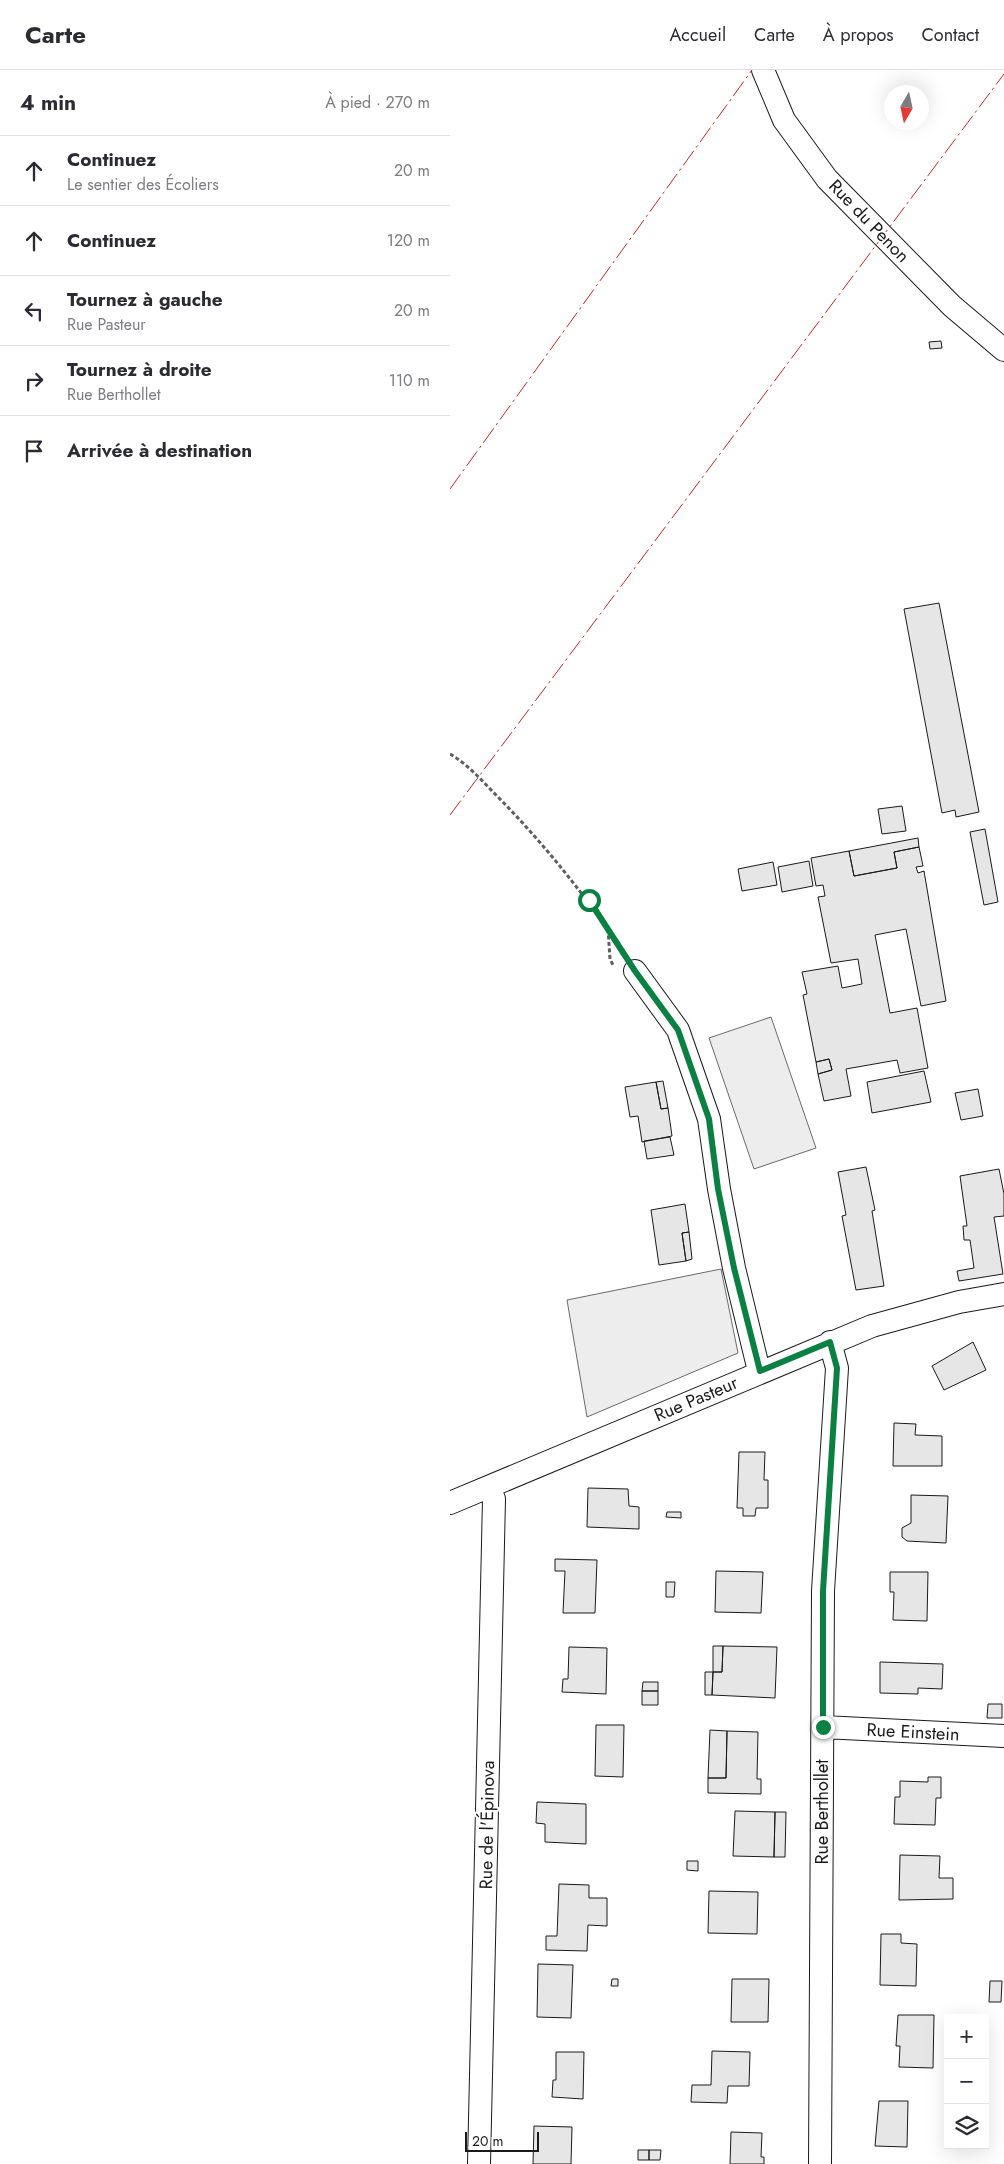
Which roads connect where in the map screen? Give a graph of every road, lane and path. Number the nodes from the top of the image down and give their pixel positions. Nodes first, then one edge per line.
1 (762, 70) edge
2 (1004, 350) edge
3 (450, 754) edge
4 (635, 971) joint
5 (1004, 1294) edge
6 (830, 1342) junction
7 (760, 1371) junction
8 (490, 1487) junction
9 (450, 1503) edge
10 (823, 1727) junction
11 (1004, 1736) edge
12 (479, 2164) edge
13 (820, 2164) edge

1 - 2 street, Rue du Penon
3 - 4 path
4 - 7 street
5 - 6 street, Rue Pasteur
6 - 7 street, Rue Pasteur
6 - 10 street, Rue Berthollet
7 - 8 street, Rue Pasteur
8 - 9 street, Rue Pasteur
8 - 12 street, Rue de l'Épinova
10 - 11 street, Rue Einstein
10 - 13 street, Rue Berthollet

